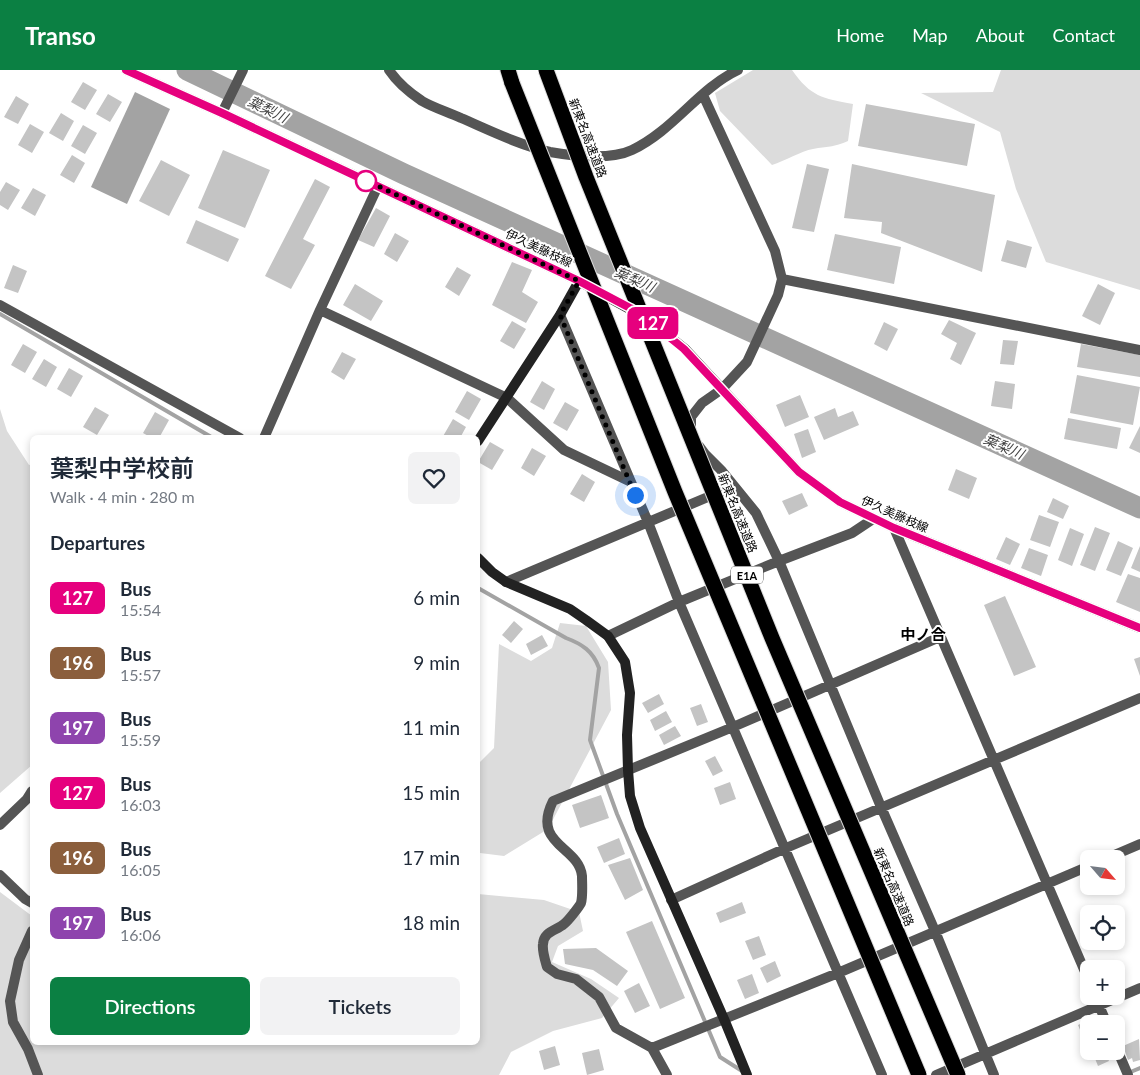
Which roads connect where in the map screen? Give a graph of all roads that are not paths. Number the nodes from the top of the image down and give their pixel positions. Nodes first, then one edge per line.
1 (126, 70) edge
2 (243, 70) edge
3 (389, 70) edge
4 (546, 70) edge
5 (738, 70) edge
6 (510, 77) edge
7 (703, 94) junction
8 (222, 113) junction
9 (378, 186) junction
10 (782, 279) junction
11 (579, 281) junction
12 (0, 305) edge
13 (320, 310) junction
14 (560, 315) junction
15 (1140, 350) edge
16 (722, 388) junction
17 (507, 398) junction
18 (235, 435) edge
19 (265, 435) edge
20 (480, 438) edge
21 (629, 481) junction
22 (734, 486) junction
23 (873, 518) junction
24 (648, 522) junction
25 (894, 528) junction
26 (480, 560) edge
27 (779, 560) junction
28 (506, 582) junction
29 (679, 602) junction
30 (1140, 628) edge
31 (608, 636) junction
32 (940, 637) junction
33 (831, 685) junction
34 (1140, 698) edge
35 (733, 727) junction
36 (994, 759) junction
37 (628, 770) junction
38 (30, 794) edge
39 (881, 807) junction
40 (0, 825) edge
41 (1140, 844) edge
42 (786, 848) junction
43 (1125, 850) edge
44 (1080, 870) edge
45 (0, 875) edge
46 (1046, 884) junction
47 (671, 900) junction
48 (30, 902) edge
49 (935, 931) junction
50 (30, 935) edge
51 (1080, 961) edge
52 (838, 973) junction
53 (1140, 988) edge
54 (1125, 993) edge
55 (1089, 1005) edge
56 (724, 1019) junction
57 (652, 1048) junction
58 (986, 1055) junction
59 (1122, 1060) edge
60 (38, 1075) edge
61 (667, 1075) edge
62 (747, 1075) edge
63 (882, 1075) edge
64 (919, 1075) edge
65 (936, 1075) edge
66 (958, 1075) edge
67 (994, 1075) edge
68 (1128, 1075) edge

1 - 8 main road, 伊久美藤枝線
2 - 8 street
3 - 7 street
4 - 66 highway, 新東名高速道路 / E1A, bridge
5 - 7 street
6 - 64 highway, E1A, bridge
7 - 10 street
8 - 9 main road, 伊久美藤枝線
9 - 11 main road, 伊久美藤枝線
9 - 13 street
10 - 15 street
10 - 16 street
11 - 14 main road
11 - 16 main road, 伊久美藤枝線
12 - 18 street
13 - 17 street
13 - 19 street
14 - 17 main road
14 - 21 street
16 - 22 street
16 - 23 main road, 伊久美藤枝線
17 - 20 main road
17 - 21 street
21 - 24 street
22 - 24 street
22 - 27 street
23 - 25 main road, 伊久美藤枝線
23 - 27 street
24 - 28 street
24 - 29 street
25 - 30 main road, 伊久美藤枝線
25 - 32 street
26 - 28 main road
27 - 29 street
27 - 33 street
28 - 31 main road
29 - 31 street
29 - 35 street
31 - 37 main road
32 - 33 street
32 - 36 street
33 - 35 street
33 - 39 street
34 - 36 street
35 - 37 street
35 - 42 street
36 - 39 street
36 - 46 street
37 - 47 main road
37 - 57 street
38 - 40 street
39 - 42 street
39 - 49 street
41 - 43 street
42 - 47 street
42 - 52 street
44 - 46 street
45 - 48 street
46 - 49 street
46 - 51 street
47 - 56 main road
49 - 52 street
49 - 58 street
50 - 60 street
52 - 56 street
52 - 63 street
53 - 54 street
55 - 58 street
56 - 57 street
56 - 62 main road
57 - 61 street
58 - 65 street
58 - 67 street
59 - 68 street

